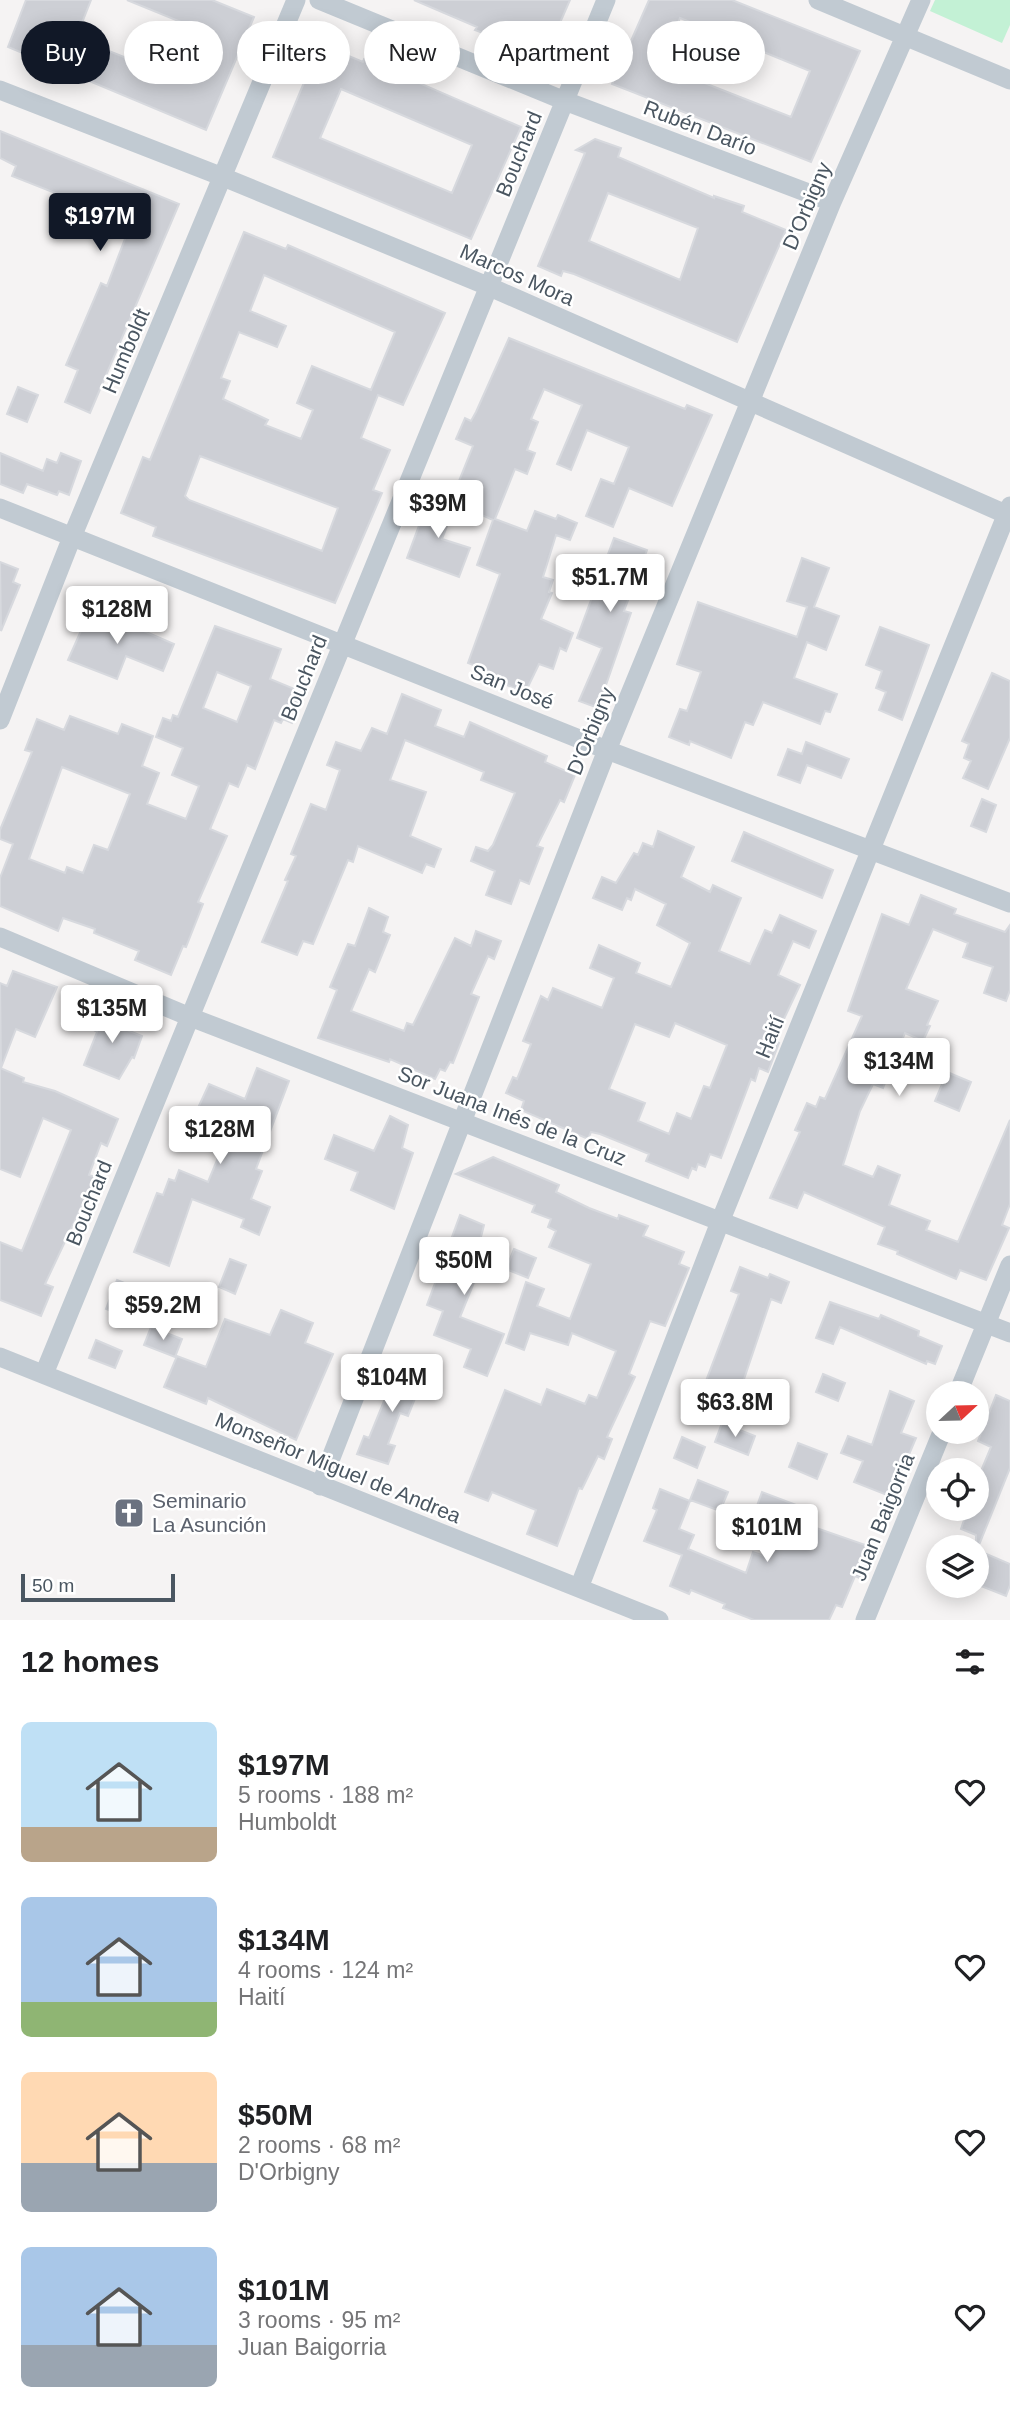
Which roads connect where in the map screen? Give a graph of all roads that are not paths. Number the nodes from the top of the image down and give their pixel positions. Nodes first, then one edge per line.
1 (296, 0) edge
2 (319, 0) edge
3 (606, 0) edge
4 (818, 0) edge
5 (921, 0) edge
6 (906, 37) junction
7 (1010, 80) edge
8 (0, 90) edge
9 (565, 101) junction
10 (223, 177) junction
11 (832, 202) junction
12 (490, 287) junction
13 (751, 405) junction
14 (0, 508) edge
15 (1009, 512) edge
16 (72, 537) junction
17 (343, 643) junction
18 (0, 720) edge
19 (607, 750) junction
20 (869, 850) junction
21 (1010, 903) edge
22 (0, 937) edge
23 (190, 1017) junction
24 (461, 1119) junction
25 (720, 1222) junction
26 (1010, 1265) edge
27 (986, 1324) junction
28 (1010, 1334) edge
29 (0, 1357) edge
30 (44, 1374) junction
31 (963, 1381) edge
32 (937, 1444) edge
33 (320, 1486) junction
34 (579, 1588) junction
35 (659, 1620) edge
36 (865, 1620) edge

1 - 10 street, Humboldt
2 - 9 street, Rubén Darío
3 - 9 street, Bouchard
4 - 6 street
5 - 6 street, D'Orbigny
6 - 7 street
6 - 11 street, D'Orbigny
8 - 10 street, Marcos Mora
9 - 11 street, Rubén Darío
9 - 12 street, Bouchard
10 - 12 street, Marcos Mora
10 - 16 street, Humboldt
11 - 13 street, D'Orbigny
12 - 13 street, Marcos Mora
12 - 17 street, Bouchard
13 - 15 street, Marcos Mora
13 - 19 street, D'Orbigny
14 - 16 street, San José
15 - 20 street, Haití
16 - 17 street, San José
16 - 18 street, Humboldt
17 - 19 street, San José
17 - 23 street, Bouchard
19 - 20 street, San José
19 - 24 street, D'Orbigny
20 - 21 street, San José
20 - 25 street, Haití
22 - 23 street, Sor Juana Inés de la Cruz
23 - 24 street, Sor Juana Inés de la Cruz
23 - 30 street, Bouchard
24 - 25 street, Sor Juana Inés de la Cruz
24 - 33 street, D'Orbigny
25 - 27 street, Sor Juana Inés de la Cruz
25 - 34 street, Haití
26 - 27 street
27 - 28 street, Sor Juana Inés de la Cruz
27 - 31 street
29 - 30 street, Monseñor Miguel de Andrea
30 - 33 street, Monseñor Miguel de Andrea
32 - 36 street, Juan Baigorria
33 - 34 street, Monseñor Miguel de Andrea
34 - 35 street, Monseñor Miguel de Andrea

